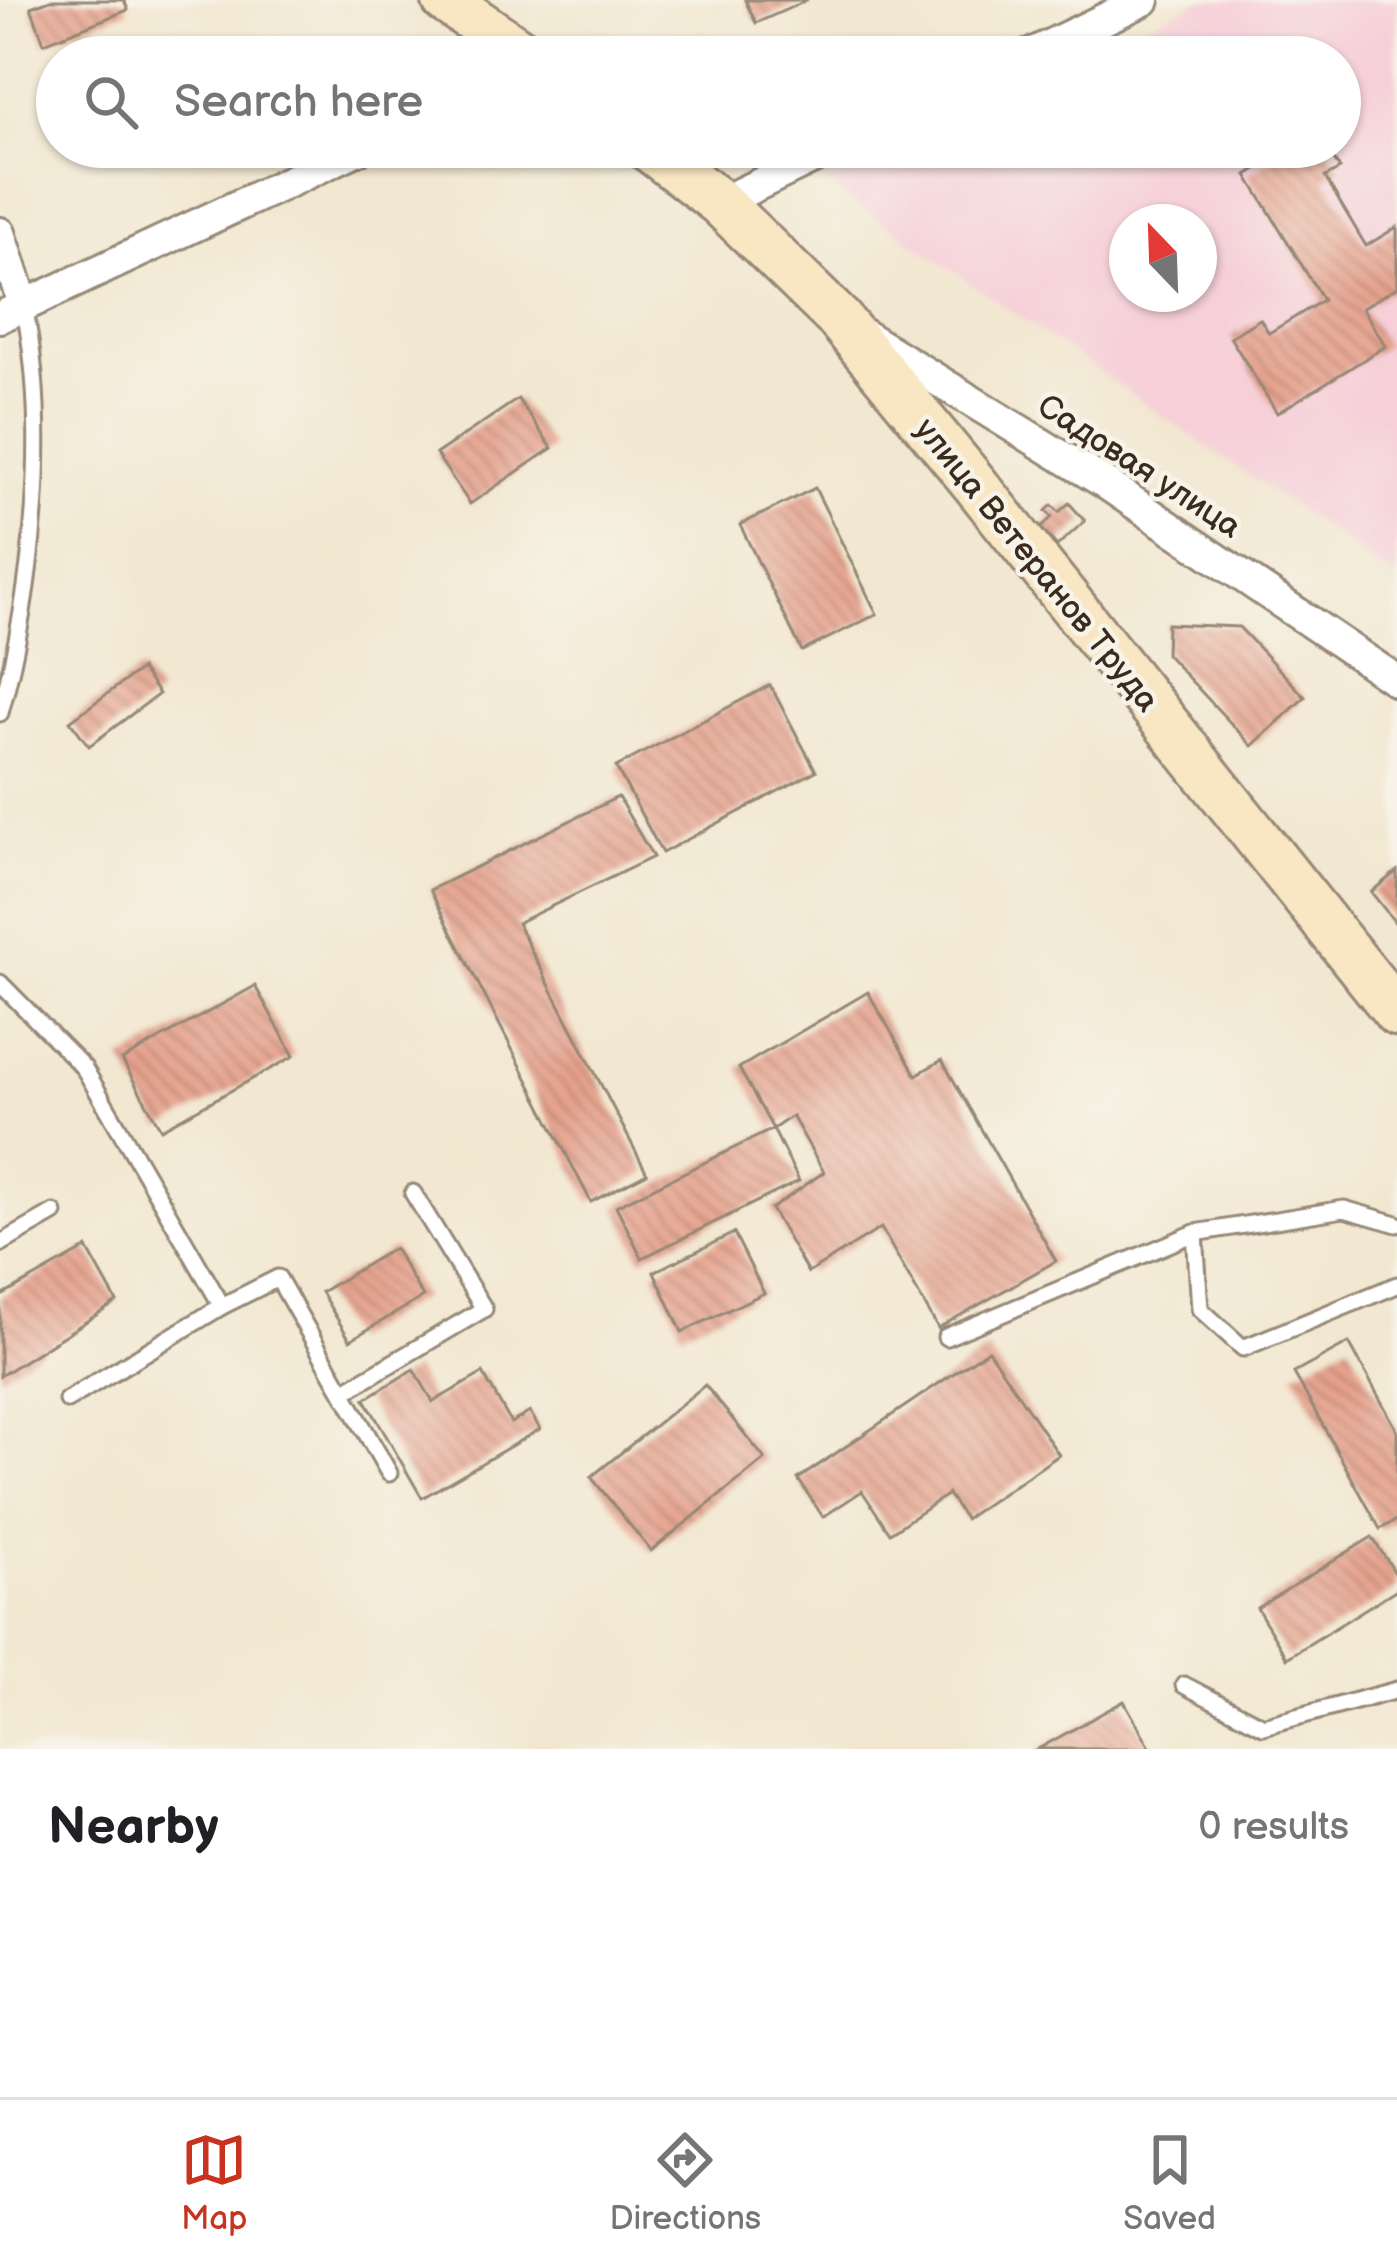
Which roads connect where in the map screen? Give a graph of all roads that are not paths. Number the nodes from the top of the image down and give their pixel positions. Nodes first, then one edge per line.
1 (446, 0) edge
2 (1144, 0) edge
3 (498, 36) edge
4 (1069, 36) edge
5 (318, 168) edge
6 (675, 168) edge
7 (792, 168) edge
8 (720, 202) junction
9 (0, 233) edge
10 (12, 311) edge
11 (838, 319) junction
12 (1397, 681) edge
13 (0, 713) edge
14 (0, 983) edge
15 (1397, 1012) edge
16 (413, 1193) dead end
17 (54, 1213) dead end
18 (1397, 1224) edge
19 (1195, 1233) junction
20 (0, 1244) edge
21 (1397, 1285) edge
22 (222, 1306) junction
23 (946, 1336) dead end
24 (344, 1392) junction
25 (68, 1400) dead end
26 (389, 1473) dead end
27 (1184, 1685) dead end
28 (1397, 1690) edge

1 - 3 street
2 - 4 street
5 - 10 street
6 - 8 street, улица Ветеранов Труда
7 - 8 street
8 - 11 street, улица Ветеранов Труда
9 - 10 street
10 - 13 lane
11 - 12 street, Садовая улица
11 - 15 street, улица Ветеранов Труда
14 - 22 lane
16 - 24 lane
17 - 20 lane
18 - 19 lane
19 - 21 lane
19 - 23 lane
22 - 24 lane
22 - 25 lane
24 - 26 lane
27 - 28 lane

